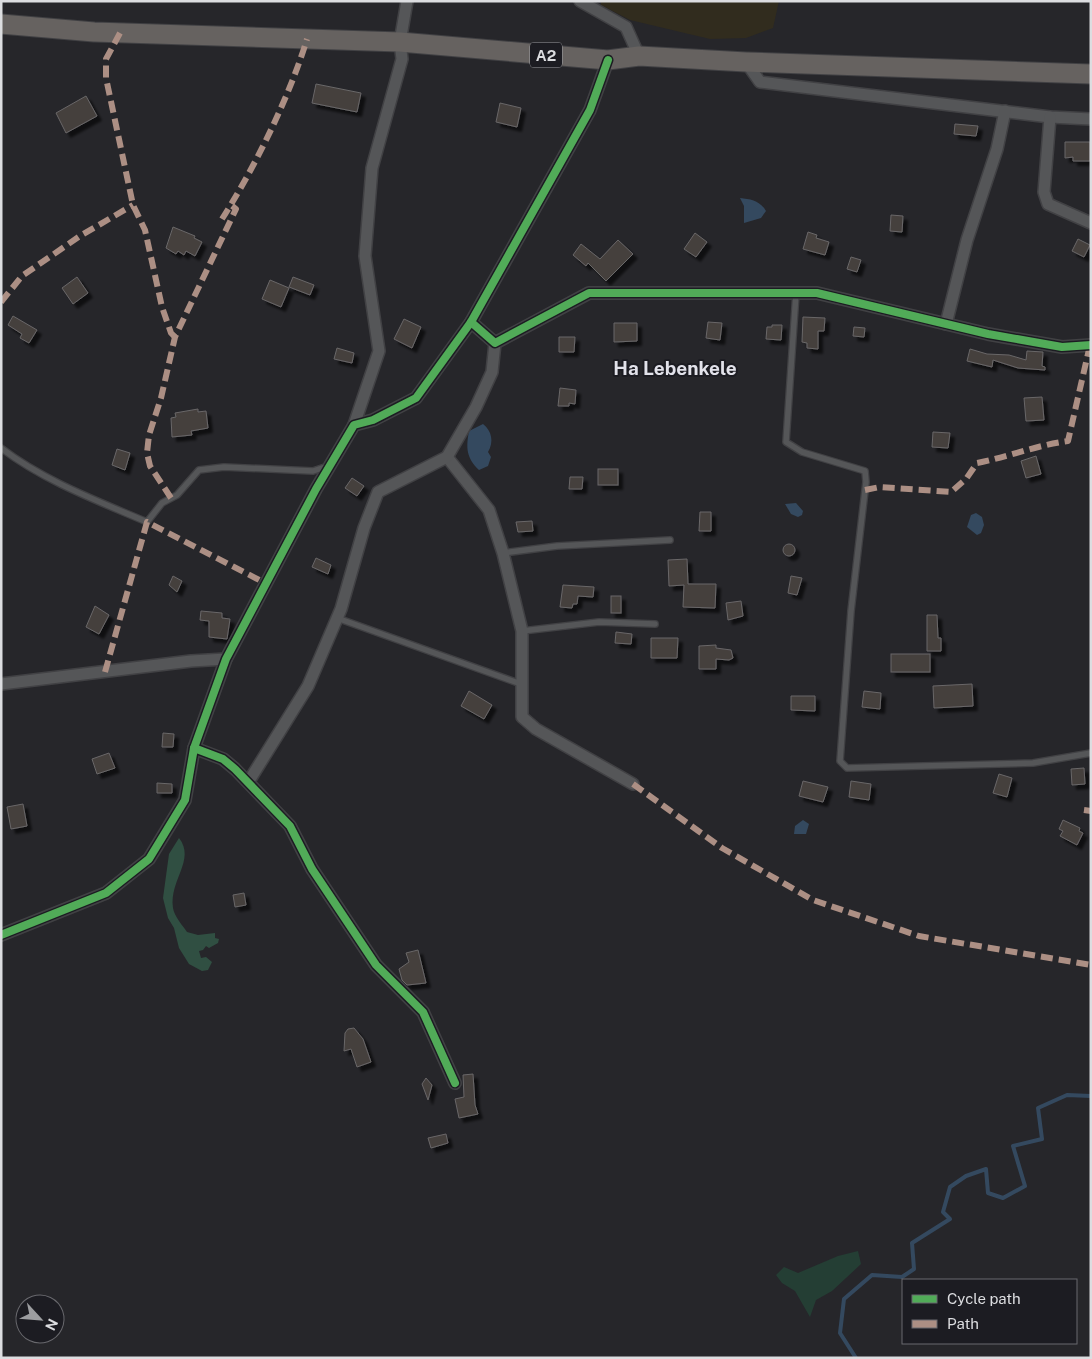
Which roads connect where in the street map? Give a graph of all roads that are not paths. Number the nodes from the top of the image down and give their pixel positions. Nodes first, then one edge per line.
1 (407, 1) edge
2 (580, 1) edge
3 (1, 24) edge
4 (400, 42) junction
5 (639, 56) junction
6 (608, 60) junction
7 (746, 62) junction
8 (1091, 74) edge
9 (1005, 111) junction
10 (1050, 117) junction
11 (1091, 119) edge
12 (1091, 223) edge
13 (796, 293) junction
14 (471, 322) junction
15 (946, 324) junction
16 (496, 343) junction
17 (1091, 345) edge
18 (354, 425) junction
19 (1, 448) edge
20 (447, 457) junction
21 (330, 465) junction
22 (670, 540) dead end
23 (503, 553) junction
24 (337, 618) junction
25 (655, 624) dead end
26 (522, 631) junction
27 (226, 659) junction
28 (1, 684) edge
29 (521, 684) junction
30 (194, 748) junction
31 (1091, 752) edge
32 (249, 781) junction
33 (633, 784) dead end
34 (1, 935) edge
35 (455, 1083) dead end

1 - 4 street
2 - 5 street
3 - 4 main road, A2
4 - 6 main road, A2
4 - 18 street
5 - 6 main road, A2
5 - 7 main road, A2
6 - 14 street
7 - 8 main road, A2
7 - 9 street
9 - 10 street
9 - 15 street
10 - 11 street
10 - 12 street
13 - 15 street
13 - 16 street
13 - 31 lane
14 - 16 street
14 - 18 street
15 - 17 street
16 - 20 street
18 - 21 street
19 - 21 lane
20 - 23 street
20 - 24 street
21 - 27 street
22 - 23 lane
23 - 26 street
24 - 29 lane
24 - 32 street
25 - 26 lane
26 - 29 street
27 - 28 street
27 - 30 street
29 - 33 street
30 - 32 street
30 - 34 street
32 - 35 street

